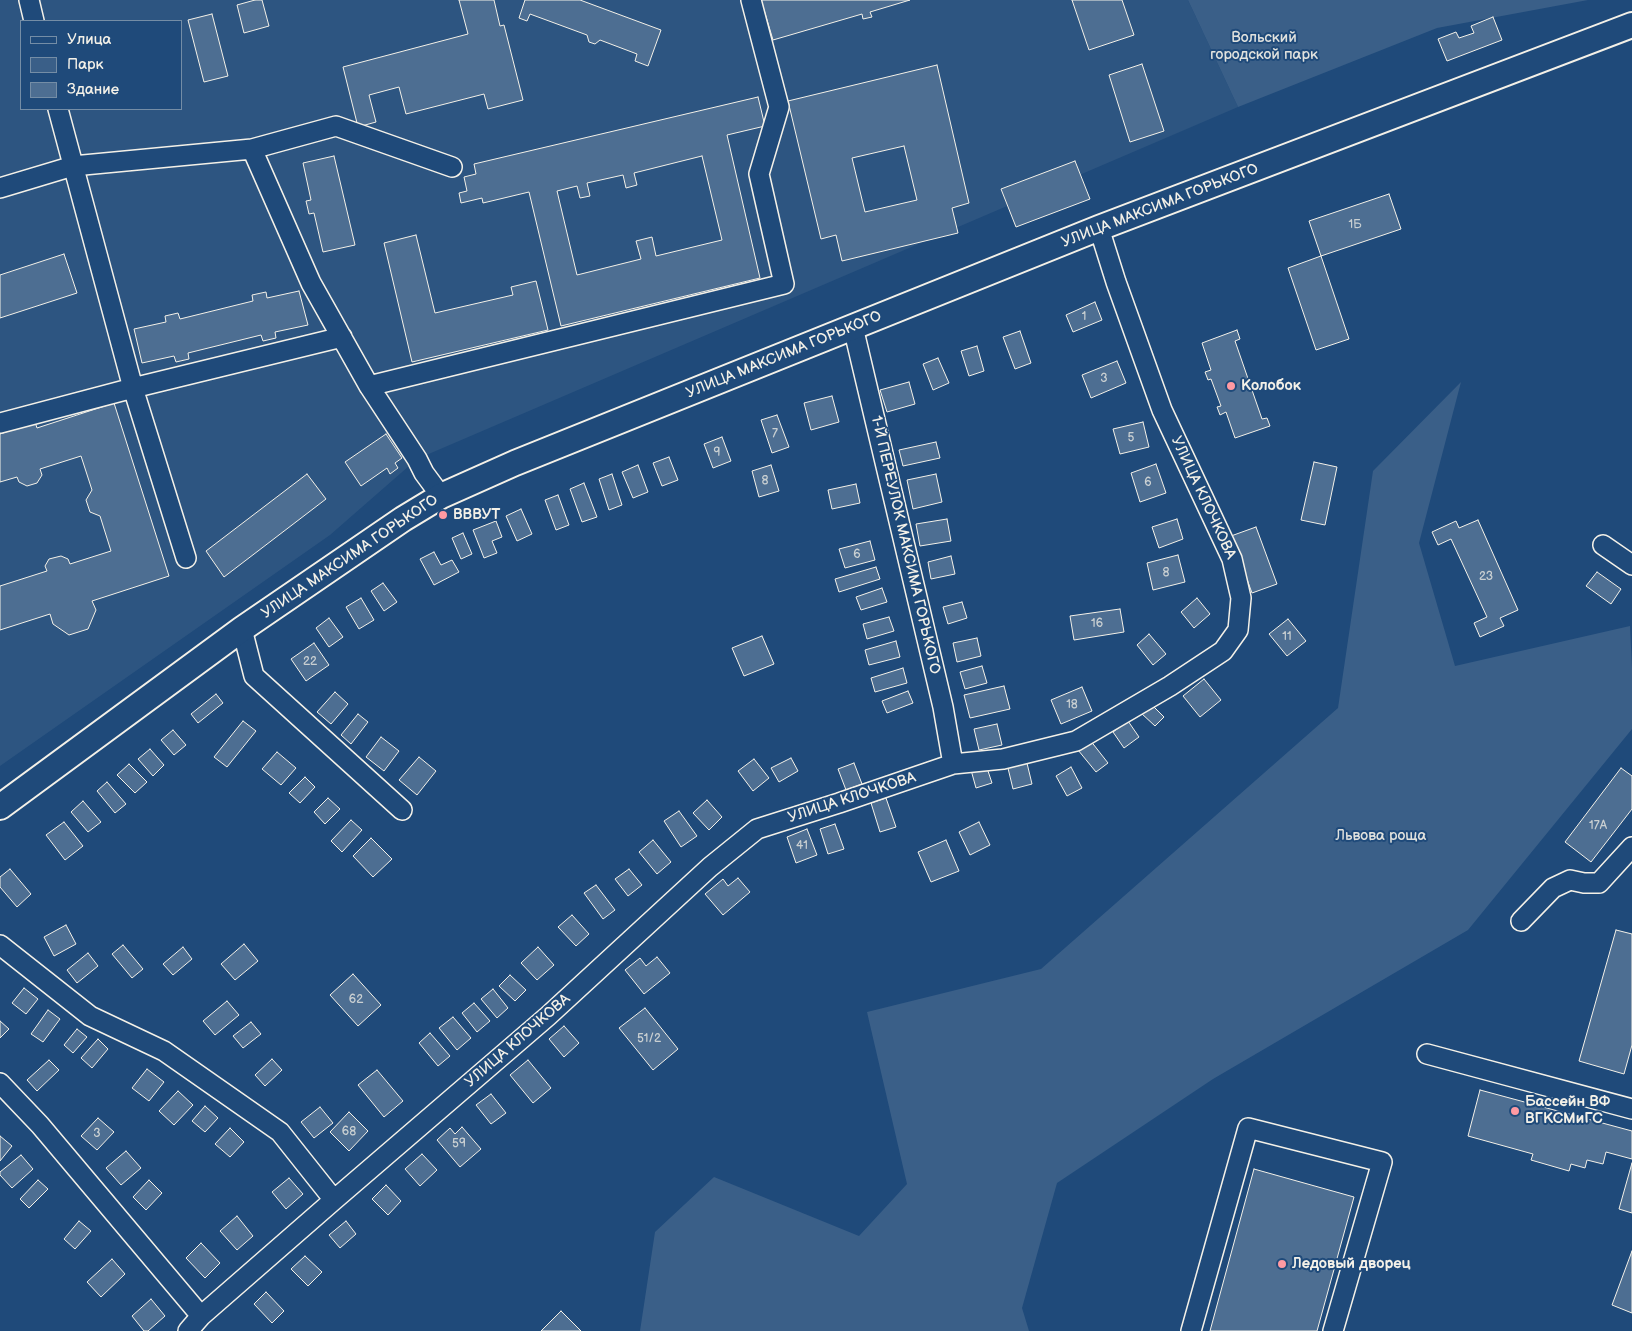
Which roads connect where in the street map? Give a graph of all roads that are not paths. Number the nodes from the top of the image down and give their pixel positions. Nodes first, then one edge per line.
1 (29, 0) edge
2 (750, 0) edge
3 (34, 20) edge
4 (1632, 25) edge
5 (58, 110) edge
6 (252, 149) junction
7 (73, 166) junction
8 (452, 167) dead end
9 (0, 188) edge
10 (1099, 228) junction
11 (853, 327) junction
12 (342, 337) junction
13 (369, 386) junction
14 (133, 388) junction
15 (0, 423) edge
16 (441, 496) junction
17 (1603, 545) dead end
18 (186, 558) dead end
19 (1632, 565) edge
20 (242, 630) junction
21 (952, 764) junction
22 (0, 807) edge
23 (402, 810) dead end
24 (1632, 847) edge
25 (1521, 921) dead end
26 (0, 945) edge
27 (1427, 1054) dead end
28 (0, 1083) edge
29 (1632, 1109) edge
30 (334, 1200) junction
31 (201, 1316) junction
32 (188, 1331) edge
33 (1191, 1331) edge
34 (1332, 1331) edge

1 - 3 street
2 - 13 street
4 - 10 main road, УЛИЦА МАКСИМА ГОРЬКОГО
5 - 7 street
6 - 7 street
6 - 8 street
6 - 12 street
7 - 9 street
7 - 14 street
10 - 11 main road, УЛИЦА МАКСИМА ГОРЬКОГО
10 - 21 street, УЛИЦА КЛОЧКОВА
11 - 16 main road, УЛИЦА МАКСИМА ГОРЬКОГО
11 - 21 street, 1-Й ПЕРЕУЛОК МАКСИМА ГОРЬКОГО
12 - 13 street
12 - 14 street
13 - 16 street
14 - 15 street
14 - 18 street
16 - 20 main road, УЛИЦА МАКСИМА ГОРЬКОГО
17 - 19 street
20 - 22 main road, УЛИЦА МАКСИМА ГОРЬКОГО
20 - 23 street
21 - 30 street, УЛИЦА КЛОЧКОВА
24 - 25 street
26 - 30 street
27 - 29 street
28 - 31 street
30 - 31 street, УЛИЦА КЛОЧКОВА
31 - 32 street, УЛИЦА КЛОЧКОВА
33 - 34 street

